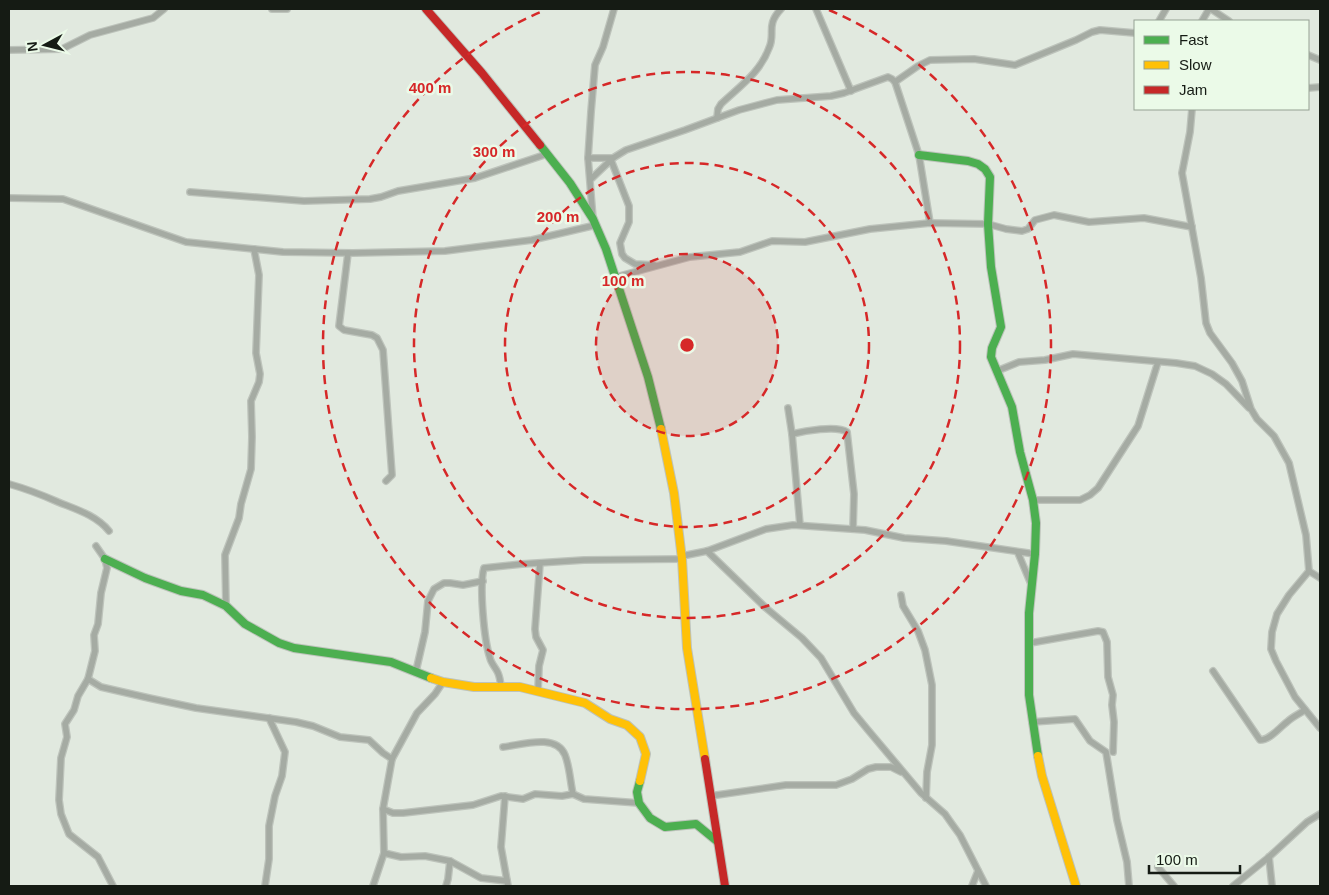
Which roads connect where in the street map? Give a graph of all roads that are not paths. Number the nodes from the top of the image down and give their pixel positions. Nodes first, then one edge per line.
1 (164, 9) edge
2 (272, 9) edge
3 (286, 9) edge
4 (426, 9) edge
5 (614, 9) edge
6 (781, 9) edge
7 (816, 9) edge
8 (1166, 9) edge
9 (1210, 9) edge
10 (1160, 20) edge
11 (1203, 20) edge
12 (1227, 20) edge
13 (1134, 33) edge
14 (9, 50) edge
15 (895, 82) junction
16 (850, 91) junction
17 (1192, 110) edge
18 (717, 118) junction
19 (548, 154) junction
20 (919, 155) junction
21 (588, 158) junction
22 (612, 159) junction
23 (591, 179) junction
24 (190, 192) dead end
25 (9, 198) edge
26 (595, 222) junction
27 (930, 223) junction
28 (988, 224) junction
29 (1192, 227) junction
30 (254, 249) junction
31 (348, 253) junction
32 (656, 265) junction
33 (616, 277) junction
34 (1158, 362) junction
35 (997, 371) junction
36 (788, 408) dead end
37 (1251, 409) junction
38 (792, 434) junction
39 (386, 481) dead end
40 (9, 484) edge
41 (1033, 500) junction
42 (800, 525) junction
43 (853, 530) junction
44 (109, 531) dead end
45 (96, 546) dead end
46 (707, 551) junction
47 (1018, 553) junction
48 (1035, 554) junction
49 (682, 558) junction
50 (105, 559) junction
51 (540, 563) junction
52 (1309, 571) junction
53 (1320, 578) edge
54 (482, 581) junction
55 (1031, 584) junction
56 (901, 594) dead end
57 (226, 606) junction
58 (1030, 643) junction
59 (416, 671) junction
60 (1213, 671) dead end
61 (88, 679) junction
62 (443, 682) junction
63 (501, 686) junction
64 (538, 690) junction
65 (1305, 710) junction
66 (269, 718) junction
67 (1032, 722) junction
68 (1320, 725) edge
69 (503, 747) dead end
70 (1112, 752) dead end
71 (392, 759) junction
72 (904, 774) junction
73 (573, 794) junction
74 (506, 796) junction
75 (710, 796) junction
76 (926, 798) junction
77 (639, 803) junction
78 (383, 809) junction
79 (1320, 814) edge
80 (718, 842) junction
81 (384, 853) junction
82 (1269, 857) junction
83 (450, 861) junction
84 (1158, 867) dead end
85 (978, 871) junction
86 (508, 884) edge
87 (113, 886) edge
88 (265, 886) edge
89 (373, 886) edge
90 (446, 886) edge
91 (725, 886) edge
92 (972, 886) edge
93 (986, 886) edge
94 (1076, 886) edge
95 (1129, 886) edge
96 (1174, 886) edge
97 (1233, 886) edge
98 (1272, 886) edge

1 - 14 street
2 - 3 street
4 - 19 street
5 - 21 street
6 - 18 street
7 - 16 street
8 - 10 street
9 - 11 street
9 - 12 street
13 - 15 street
15 - 16 street
15 - 20 street
16 - 18 street
17 - 29 street
18 - 22 street
19 - 24 street
19 - 26 street
20 - 27 street
20 - 28 street
21 - 22 street
21 - 23 street
22 - 23 street
22 - 32 street
23 - 26 street
25 - 30 street
26 - 31 street
26 - 33 street
27 - 28 street
27 - 32 street
28 - 29 street
28 - 35 street
29 - 37 street
30 - 31 street
30 - 57 street
31 - 39 street
32 - 33 street
33 - 49 street
34 - 35 street
34 - 37 street
34 - 41 street
35 - 41 street
36 - 38 street
37 - 52 street
38 - 42 street
38 - 43 street
40 - 44 street
41 - 48 street
42 - 43 street
42 - 46 street
43 - 47 street
45 - 50 street
46 - 49 street
46 - 72 street
47 - 48 street
47 - 55 street
48 - 55 street
49 - 51 street
49 - 75 street
50 - 57 street
50 - 61 street
51 - 54 street
51 - 64 street
52 - 53 street
52 - 65 street
54 - 59 street
54 - 63 street
55 - 58 street
56 - 76 street
57 - 59 street
58 - 67 street
58 - 70 street
59 - 62 street
60 - 65 street
61 - 66 street
61 - 87 street
62 - 63 street
62 - 71 street
63 - 64 street
64 - 77 street
65 - 68 street
66 - 71 street
66 - 88 street
67 - 94 street
67 - 95 street
69 - 73 street
71 - 78 street
72 - 75 street
72 - 76 street
73 - 74 street
73 - 77 street
74 - 78 street
74 - 86 street
75 - 80 street
76 - 85 street
77 - 80 street
78 - 81 street
79 - 82 street
80 - 91 street
81 - 83 street
81 - 89 street
82 - 97 street
82 - 98 street
83 - 86 street
83 - 90 street
84 - 96 street
85 - 92 street
85 - 93 street

